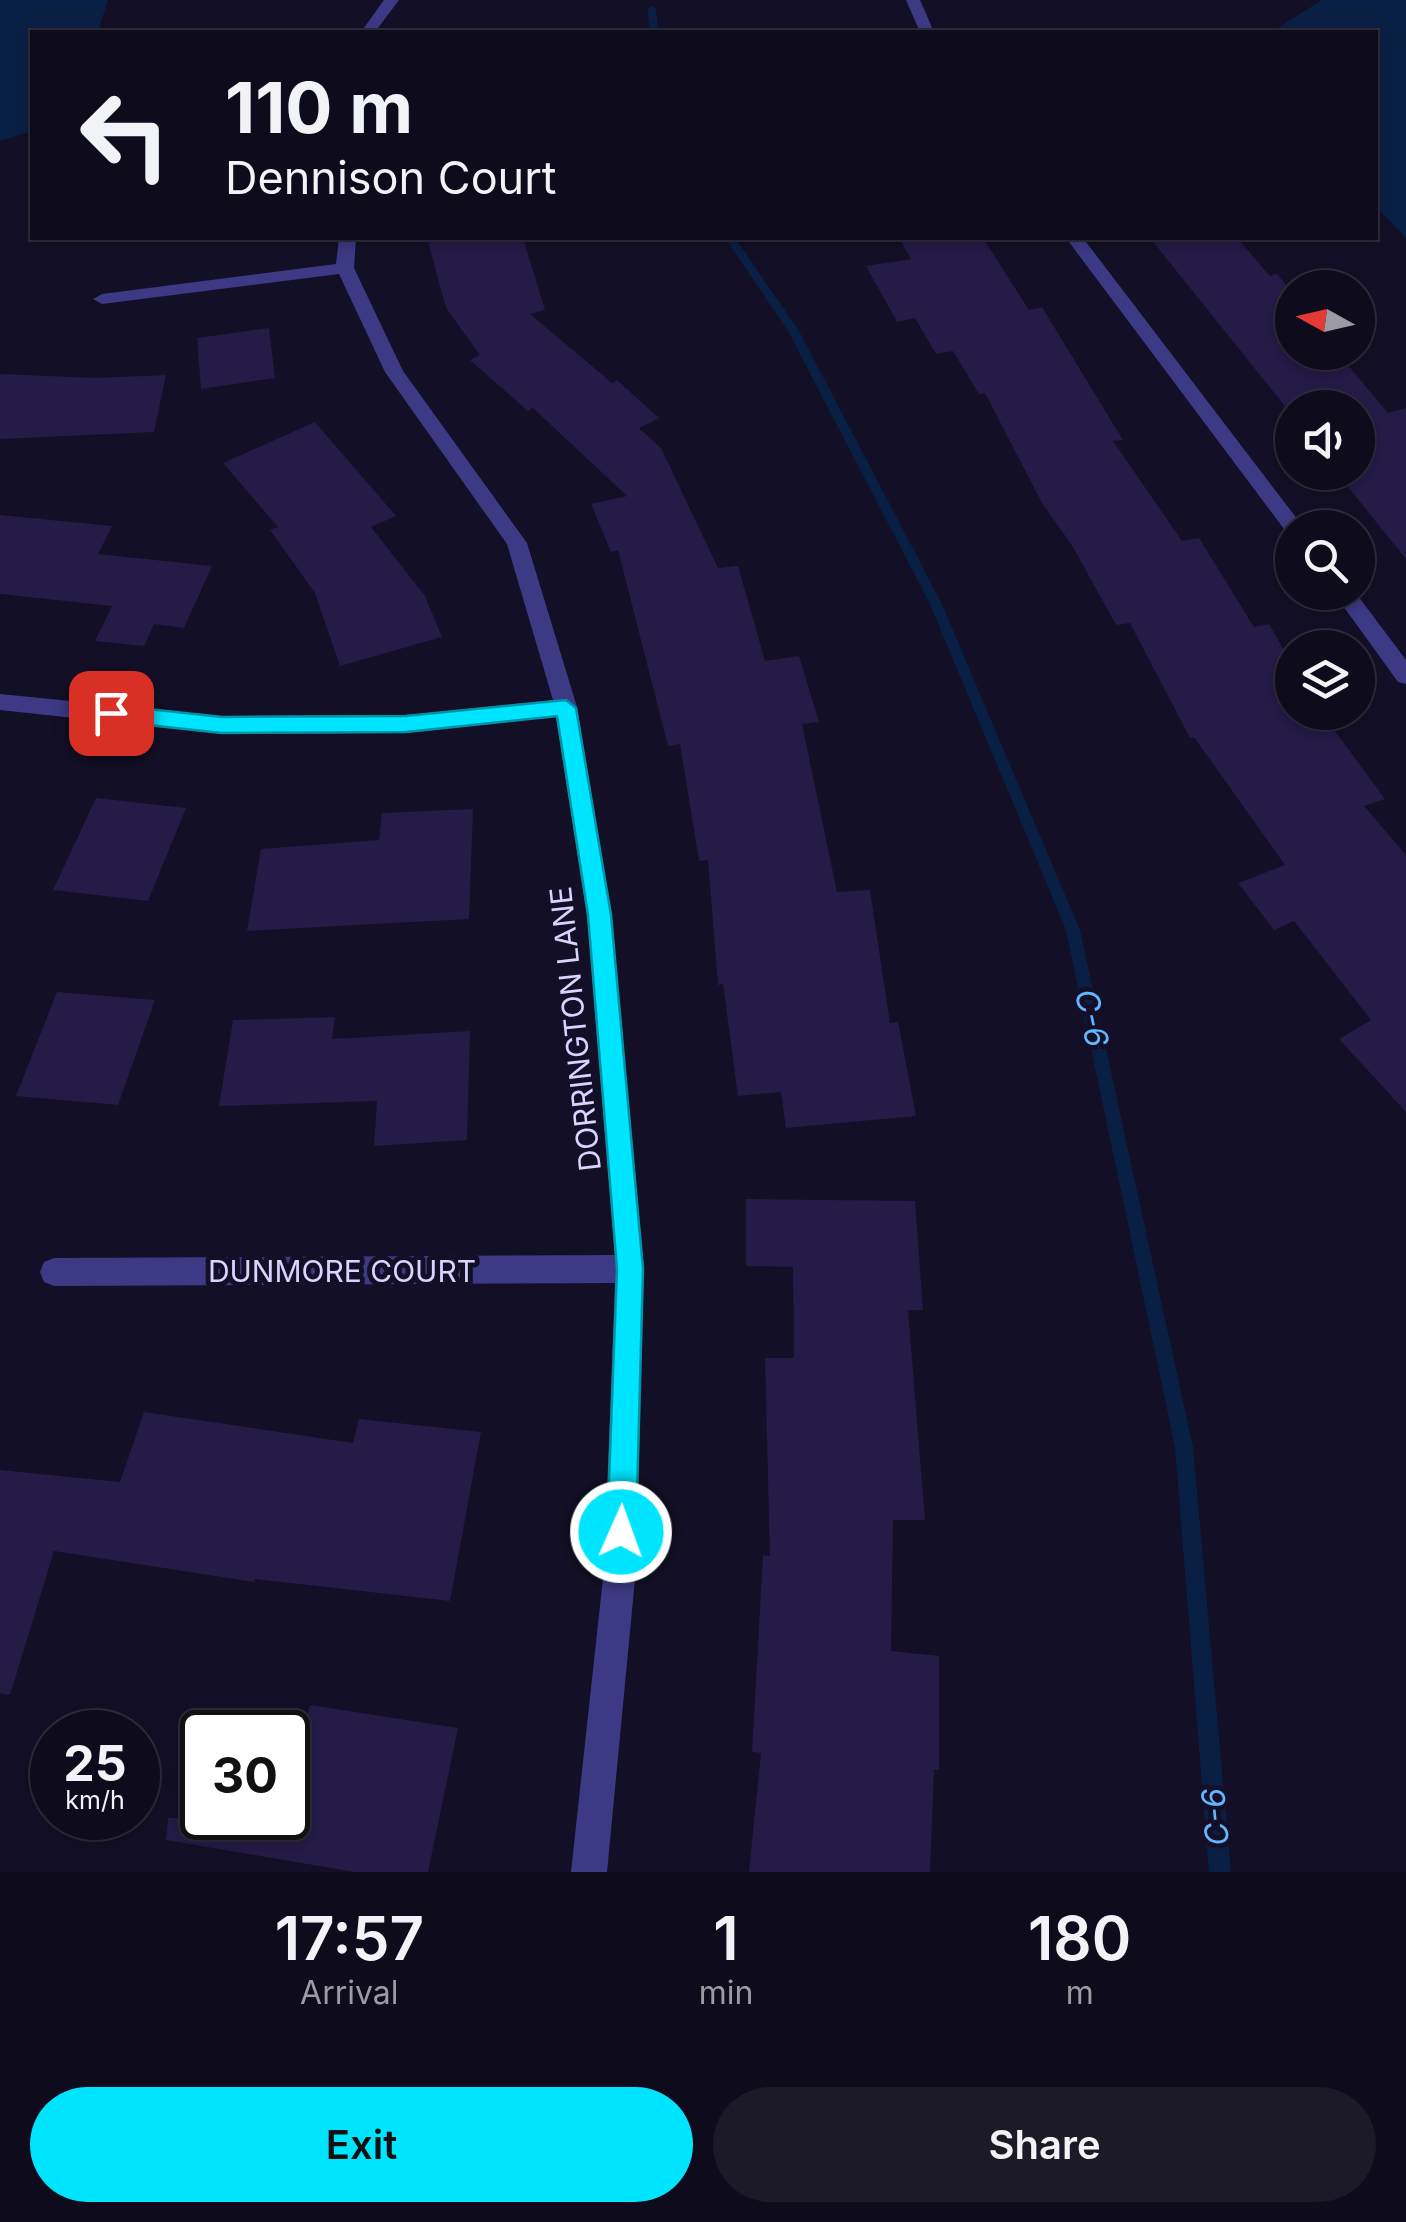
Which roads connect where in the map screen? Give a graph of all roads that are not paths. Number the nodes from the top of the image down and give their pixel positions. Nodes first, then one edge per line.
1 (392, 0) edge
2 (912, 0) edge
3 (370, 30) edge
4 (927, 30) edge
5 (347, 240) edge
6 (1076, 240) edge
7 (345, 268) junction
8 (102, 299) dead end
9 (1280, 510) edge
10 (1356, 610) edge
11 (1406, 676) edge
12 (0, 702) edge
13 (566, 708) junction
14 (630, 1269) junction
15 (54, 1272) dead end
16 (590, 1872) edge

1 - 3 street
2 - 4 street
5 - 7 street, DORRINGTON LANE
6 - 9 street
7 - 8 street
7 - 13 street, DORRINGTON LANE
10 - 11 street
12 - 13 street
13 - 14 street, DORRINGTON LANE
14 - 15 street, DUNMORE COURT
14 - 16 street, DORRINGTON LANE

